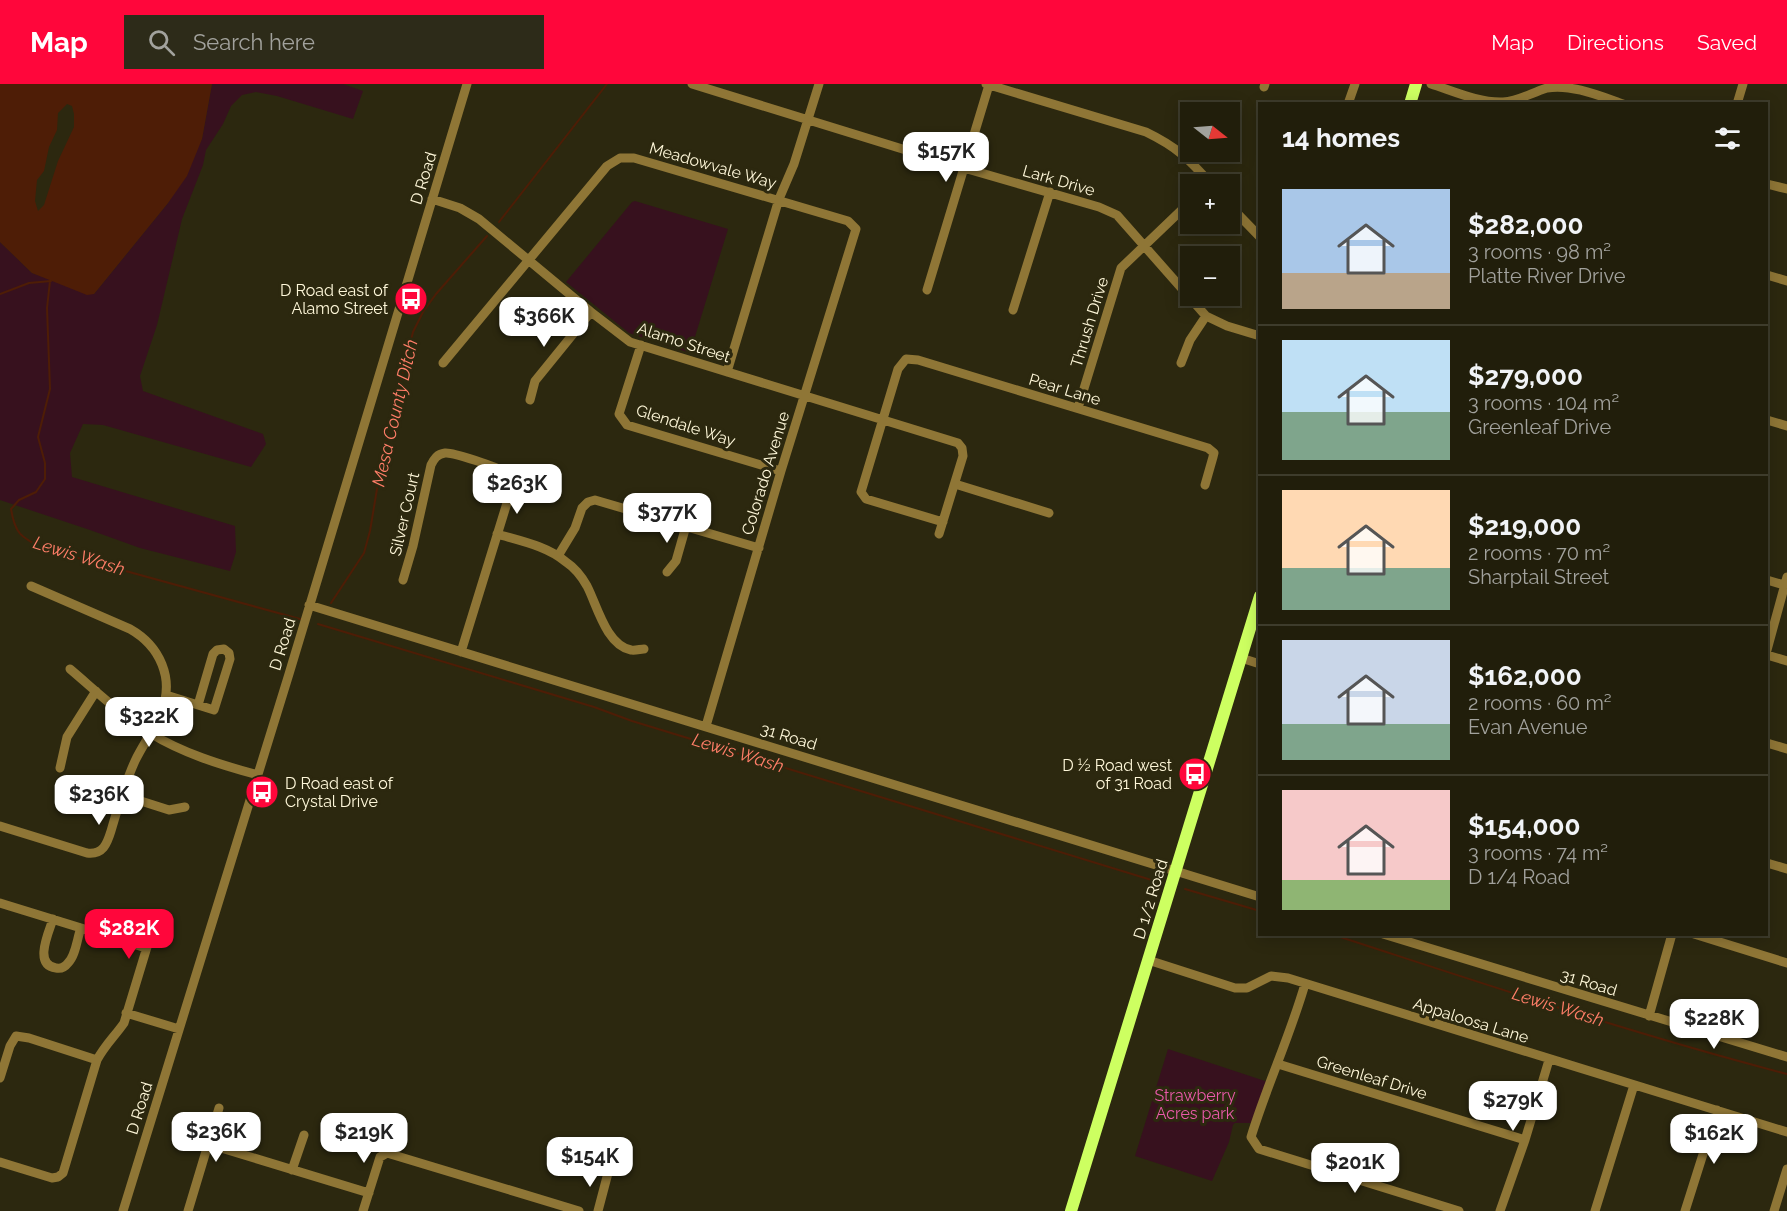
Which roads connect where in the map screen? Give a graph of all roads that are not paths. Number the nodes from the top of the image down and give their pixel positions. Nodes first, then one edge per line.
1 (467, 84) edge
2 (692, 84) edge
3 (819, 84) edge
4 (988, 84) edge
5 (1355, 84) edge
6 (1416, 84) edge
7 (1431, 84) edge
8 (1743, 84) edge
9 (1599, 100) edge
10 (1349, 102) edge
11 (1411, 102) edge
12 (1738, 102) edge
13 (807, 120) junction
14 (964, 168) junction
15 (1202, 174) edge
16 (1768, 184) edge
17 (1787, 189) edge
18 (1050, 192) junction
19 (432, 199) junction
20 (779, 199) junction
21 (1180, 211) edge
22 (1240, 216) edge
23 (856, 229) joint
24 (1258, 235) edge
25 (1144, 245) junction
26 (529, 260) junction
27 (1768, 275) edge
28 (1787, 281) edge
29 (927, 290) dead end
30 (1013, 310) dead end
31 (591, 312) junction
32 (1206, 316) junction
33 (1258, 335) edge
34 (641, 345) junction
35 (443, 363) dead end
36 (1180, 363) dead end
37 (727, 372) junction
38 (804, 395) junction
39 (530, 400) dead end
40 (1078, 408) junction
41 (883, 419) junction
42 (1768, 420) edge
43 (1787, 426) edge
44 (781, 471) junction
45 (955, 484) junction
46 (1205, 485) dead end
47 (1049, 513) dead end
48 (943, 522) junction
49 (686, 526) junction
50 (497, 534) junction
51 (939, 534) dead end
52 (759, 548) junction
53 (558, 555) junction
54 (667, 572) dead end
55 (403, 580) dead end
56 (1768, 580) edge
57 (1786, 581) edge
58 (31, 586) dead end
59 (1258, 603) edge
60 (309, 605) junction
61 (644, 649) dead end
62 (1768, 649) edge
63 (461, 652) junction
64 (1768, 653) edge
65 (1241, 658) junction
66 (1787, 661) edge
67 (1258, 663) edge
68 (70, 669) dead end
69 (96, 692) junction
70 (166, 695) junction
71 (198, 705) junction
72 (706, 726) junction
73 (150, 733) junction
74 (1768, 743) edge
75 (1787, 749) edge
76 (60, 768) dead end
77 (258, 775) junction
78 (122, 795) junction
79 (185, 807) dead end
80 (0, 826) edge
81 (1768, 863) edge
82 (1787, 869) edge
83 (1176, 871) junction
84 (1258, 896) edge
85 (0, 903) edge
86 (157, 914) dead end
87 (53, 919) junction
88 (81, 928) junction
89 (1390, 936) edge
90 (1671, 936) edge
91 (1700, 936) edge
92 (146, 948) junction
93 (1148, 960) junction
94 (1787, 963) edge
95 (1305, 984) junction
96 (126, 1013) junction
97 (1650, 1016) junction
98 (179, 1029) junction
99 (1787, 1057) edge
100 (97, 1060) junction
101 (1549, 1060) junction
102 (1278, 1064) junction
103 (0, 1077) edge
104 (1634, 1085) junction
105 (219, 1108) dead end
106 (1716, 1110) junction
107 (1787, 1132) edge
108 (304, 1135) dead end
109 (1525, 1140) junction
110 (208, 1144) junction
111 (0, 1161) edge
112 (1787, 1169) edge
113 (292, 1170) junction
114 (608, 1173) dead end
115 (369, 1193) junction
116 (543, 1200) junction
117 (124, 1211) edge
118 (188, 1211) edge
119 (363, 1211) edge
120 (540, 1211) edge
121 (579, 1211) edge
122 (598, 1211) edge
123 (1071, 1211) edge
124 (1459, 1211) edge
125 (1500, 1211) edge
126 (1594, 1211) edge
127 (1685, 1211) edge
128 (1774, 1211) edge

1 - 19 street, D Road
2 - 13 street, Lark Drive
3 - 13 street
4 - 14 street
4 - 15 street
5 - 10 street
6 - 11 main road
7 - 9 street
8 - 12 street
13 - 14 street, Lark Drive
13 - 20 street
14 - 18 street, Lark Drive
14 - 29 street
16 - 17 street
18 - 25 street, Lark Drive
18 - 30 street
19 - 26 street, Alamo Street
19 - 60 street, D Road
20 - 23 street, Meadowvale Way
20 - 26 street, Meadowvale Way
20 - 37 street
21 - 25 street, Thrush Drive
22 - 24 street
23 - 38 street, Colorado Avenue
25 - 32 street, Lark Drive
25 - 40 street, Thrush Drive
26 - 31 street, Alamo Street
26 - 35 street
27 - 28 street
31 - 34 street, Alamo Street
31 - 39 street
32 - 33 street, Lark Drive
32 - 36 street
34 - 37 street, Alamo Street
34 - 44 street, Glendale Way
37 - 38 street, Alamo Street
38 - 41 street, Alamo Street
38 - 44 street, Colorado Avenue
40 - 41 street, Pear Lane
40 - 46 street, Pear Lane
41 - 45 street, Alamo Street
41 - 48 street
42 - 43 street
44 - 52 street, Colorado Avenue
45 - 47 street
45 - 48 street
48 - 51 street
49 - 52 street
49 - 53 street
49 - 54 street
50 - 53 street
50 - 55 street, Silver Court
50 - 63 street
52 - 72 street, Colorado Avenue
53 - 61 street
56 - 57 street
57 - 62 street
58 - 70 street
59 - 65 main road, D 1/2 Road
60 - 63 street, 31 Road
60 - 77 street, D Road
63 - 72 street, 31 Road
64 - 66 street
65 - 67 street
65 - 83 main road, D 1/2 Road
68 - 69 street
69 - 73 street
69 - 76 street
70 - 71 street
70 - 73 street
71 - 71 street
72 - 83 street, 31 Road
73 - 77 street
73 - 78 street
74 - 75 street
77 - 98 street, D Road
78 - 79 street
78 - 80 street
81 - 82 street
83 - 84 street, 31 Road
83 - 93 main road, D 1/2 Road
85 - 87 street
86 - 92 street
87 - 88 street
87 - 88 street
88 - 92 street
89 - 97 street, 31 Road
90 - 97 street
91 - 94 street
92 - 96 street
93 - 95 street, Appaloosa Lane
93 - 123 main road, D 1/2 Road
95 - 101 street, Appaloosa Lane
95 - 102 street
96 - 98 street
96 - 100 street
97 - 99 street, 31 Road
98 - 117 street, D Road
100 - 103 street
100 - 111 street
101 - 104 street, Appaloosa Lane
101 - 109 street
102 - 109 street, Greenleaf Drive
102 - 124 street
104 - 106 street, Appaloosa Lane
104 - 126 street
105 - 110 street
106 - 107 street, Appaloosa Lane
106 - 127 street
108 - 113 street
109 - 125 street
110 - 113 street
110 - 118 street
112 - 128 street
113 - 115 street
114 - 122 street
115 - 116 street
115 - 119 street
116 - 120 street
116 - 121 street

